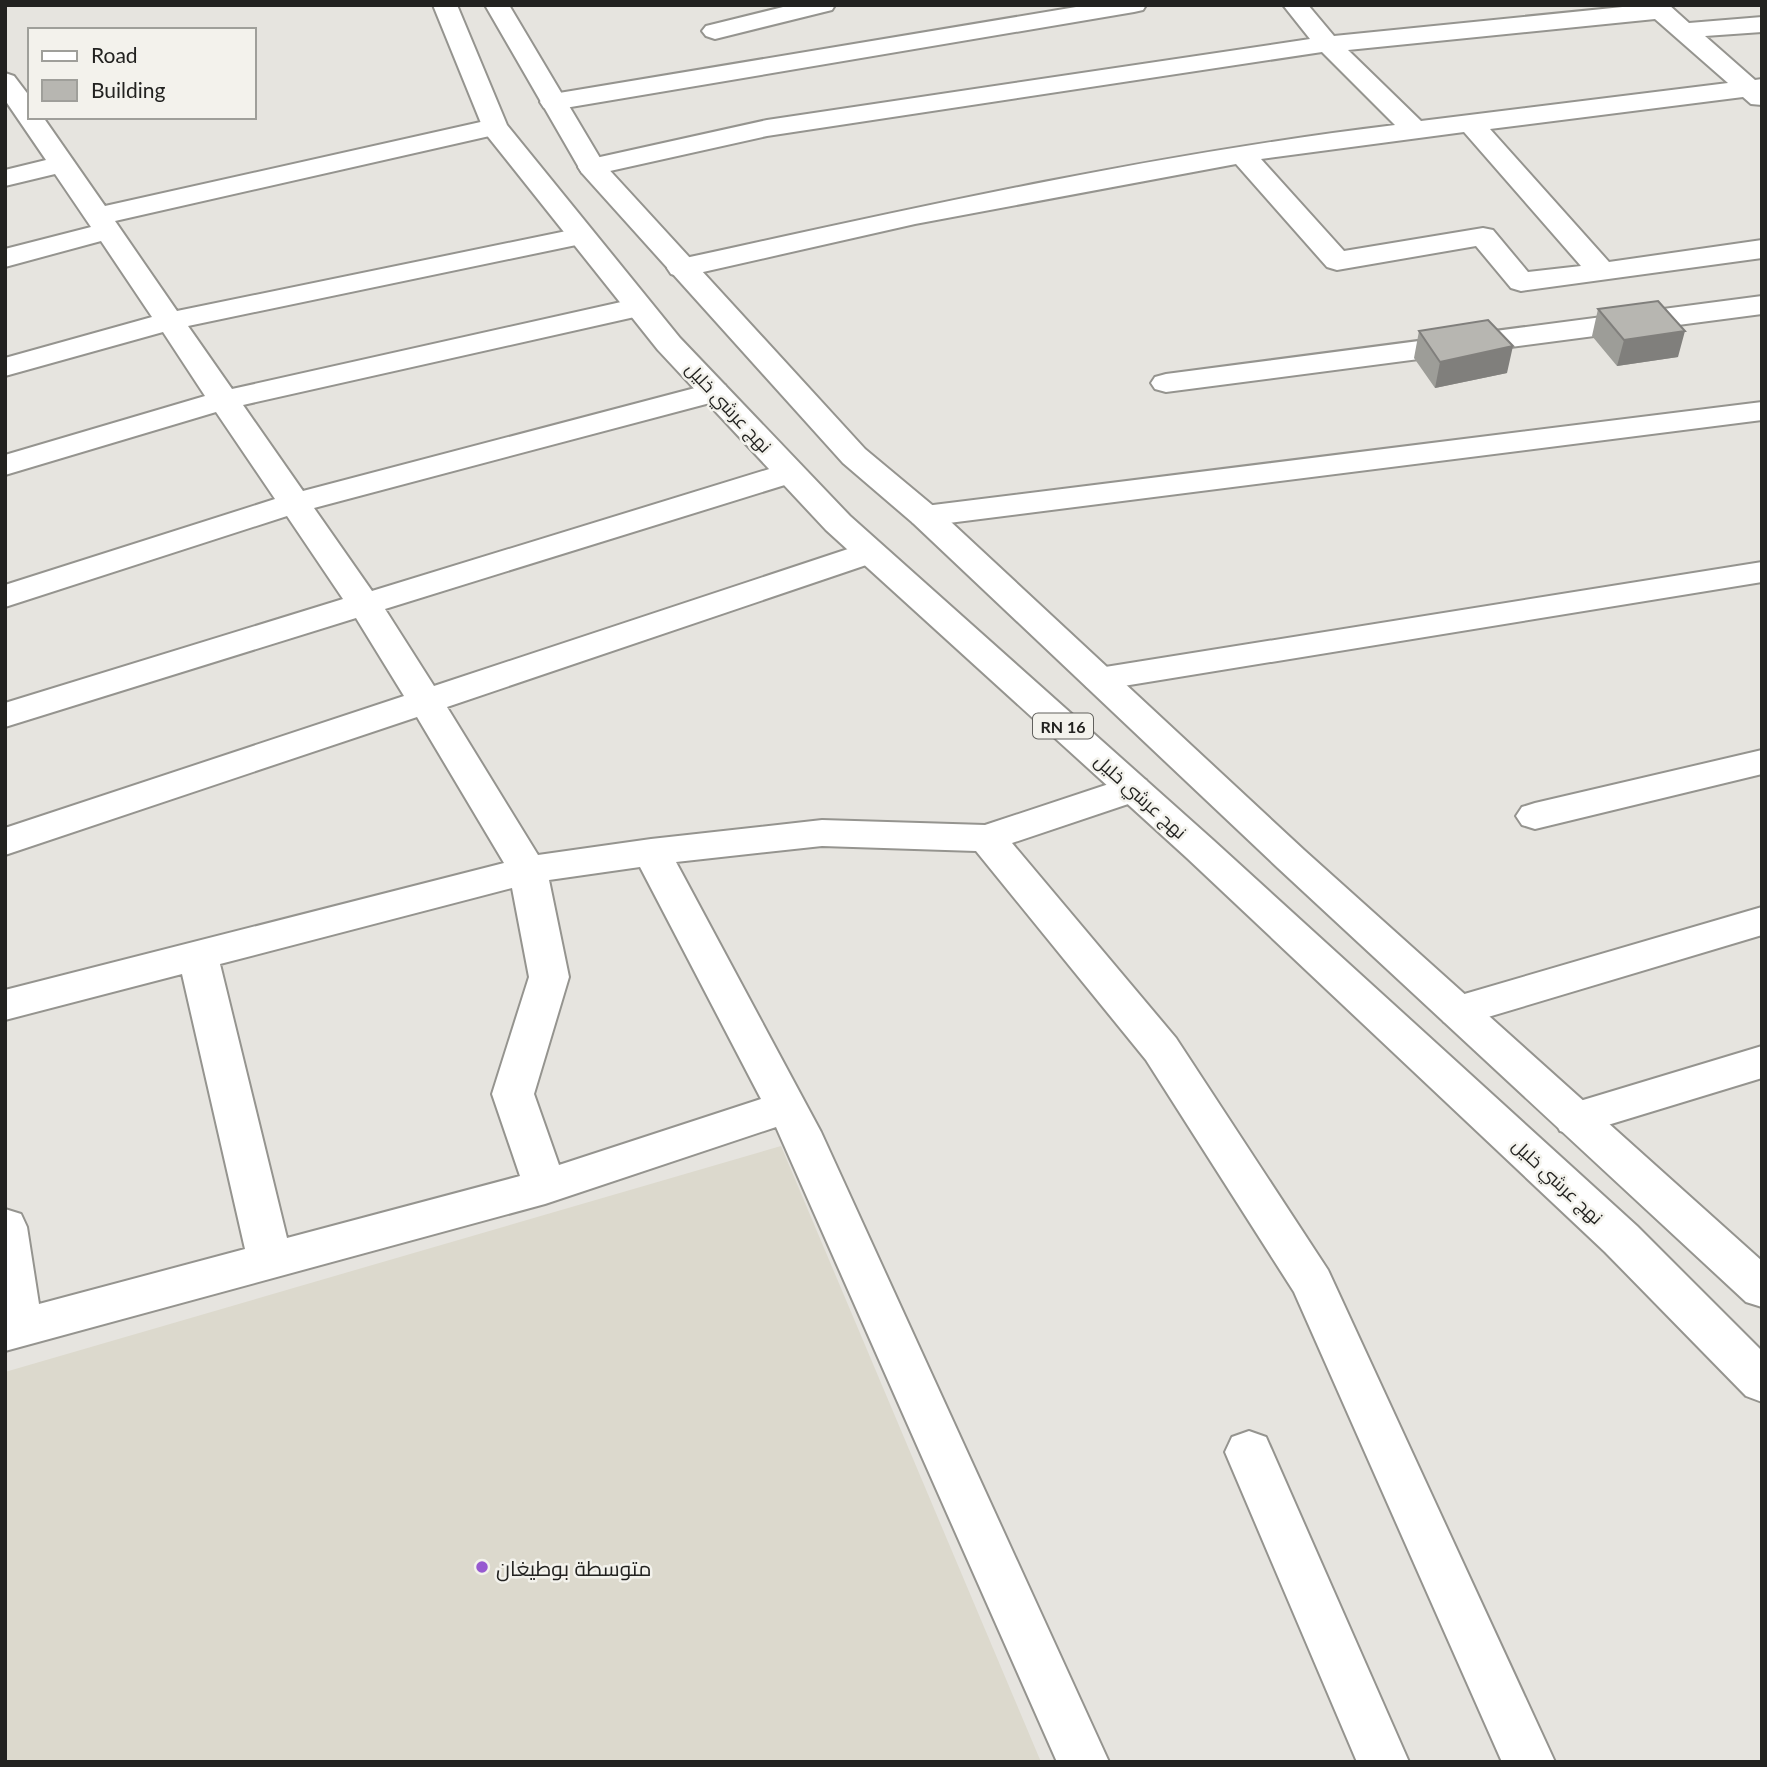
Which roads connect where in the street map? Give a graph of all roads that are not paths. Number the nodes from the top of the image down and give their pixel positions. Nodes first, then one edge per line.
1 (445, 5) edge
2 (497, 5) edge
3 (822, 5) edge
4 (1134, 5) edge
5 (1295, 5) edge
6 (1657, 8) edge
7 (1762, 24) edge
8 (715, 31) dead end
9 (1681, 31) junction
10 (1328, 44) junction
11 (5, 81) edge
12 (1758, 91) edge
13 (553, 102) junction
14 (28, 114) edge
15 (31, 119) edge
16 (1470, 122) junction
17 (494, 127) junction
18 (1413, 128) junction
19 (1242, 154) junction
20 (63, 164) junction
21 (592, 167) junction
22 (5, 178) edge
23 (103, 224) junction
24 (581, 236) junction
25 (1762, 249) edge
26 (5, 258) edge
27 (681, 268) junction
28 (1602, 272) junction
29 (1762, 305) edge
30 (639, 307) junction
31 (170, 321) junction
32 (5, 367) edge
33 (1166, 383) dead end
34 (714, 391) junction
35 (223, 400) junction
36 (1762, 411) edge
37 (5, 464) edge
38 (790, 473) junction
39 (295, 503) junction
40 (925, 516) junction
41 (869, 553) junction
42 (1762, 572) edge
43 (5, 596) edge
44 (363, 603) junction
45 (1099, 679) junction
46 (425, 701) junction
47 (5, 715) edge
48 (1762, 762) edge
49 (1133, 789) junction
50 (1535, 816) dead end
51 (987, 838) junction
52 (5, 842) edge
53 (651, 852) junction
54 (528, 870) junction
55 (1762, 920) edge
56 (198, 955) junction
57 (5, 1005) edge
58 (1458, 1011) junction
59 (1762, 1062) edge
60 (786, 1107) junction
61 (1575, 1119) junction
62 (545, 1187) junction
63 (5, 1227) edge
64 (270, 1261) junction
65 (1762, 1289) edge
66 (13, 1330) edge
67 (1762, 1382) edge
68 (1249, 1452) dead end
69 (1083, 1762) edge
70 (1383, 1762) edge
71 (1529, 1762) edge

1 - 17 main road, نهج عرشي خليل / RN 16
2 - 13 main road
3 - 8 main road
4 - 13 main road
5 - 10 main road
6 - 9 main road
6 - 10 main road
7 - 9 main road
9 - 12 main road
10 - 18 main road
10 - 21 main road
11 - 14 main road
12 - 16 main road
13 - 21 main road
15 - 20 main road
16 - 18 main road
16 - 28 main road
17 - 23 main road
17 - 24 main road, نهج عرشي خليل / RN 16
18 - 19 main road
19 - 27 main road
19 - 28 main road
20 - 22 main road
20 - 23 main road
21 - 27 main road
23 - 26 main road
23 - 31 main road
24 - 30 main road, نهج عرشي خليل / RN 16
24 - 31 main road
25 - 28 main road
27 - 40 main road
29 - 33 main road
30 - 34 main road, نهج عرشي خليل / RN 16
30 - 35 main road
31 - 32 main road
31 - 35 main road
34 - 38 main road, نهج عرشي خليل / RN 16
34 - 39 main road
35 - 37 main road
35 - 39 main road
36 - 40 main road
38 - 41 main road, نهج عرشي خليل / RN 16
38 - 44 main road
39 - 43 main road
39 - 44 main road
40 - 45 main road
41 - 46 main road
41 - 49 main road, نهج عرشي خليل / RN 16
42 - 45 main road
44 - 46 main road
44 - 47 main road
45 - 58 main road
46 - 52 main road
46 - 54 main road
48 - 50 main road
49 - 51 main road
49 - 67 main road, نهج عرشي خليل / RN 16
51 - 53 main road
51 - 71 main road
53 - 54 main road
53 - 60 main road
54 - 56 main road
54 - 62 main road
55 - 58 main road
56 - 57 main road
56 - 64 main road
58 - 61 main road
59 - 61 main road
60 - 62 main road
60 - 69 main road
61 - 65 main road
62 - 64 main road
63 - 66 main road
64 - 66 main road
68 - 70 main road

